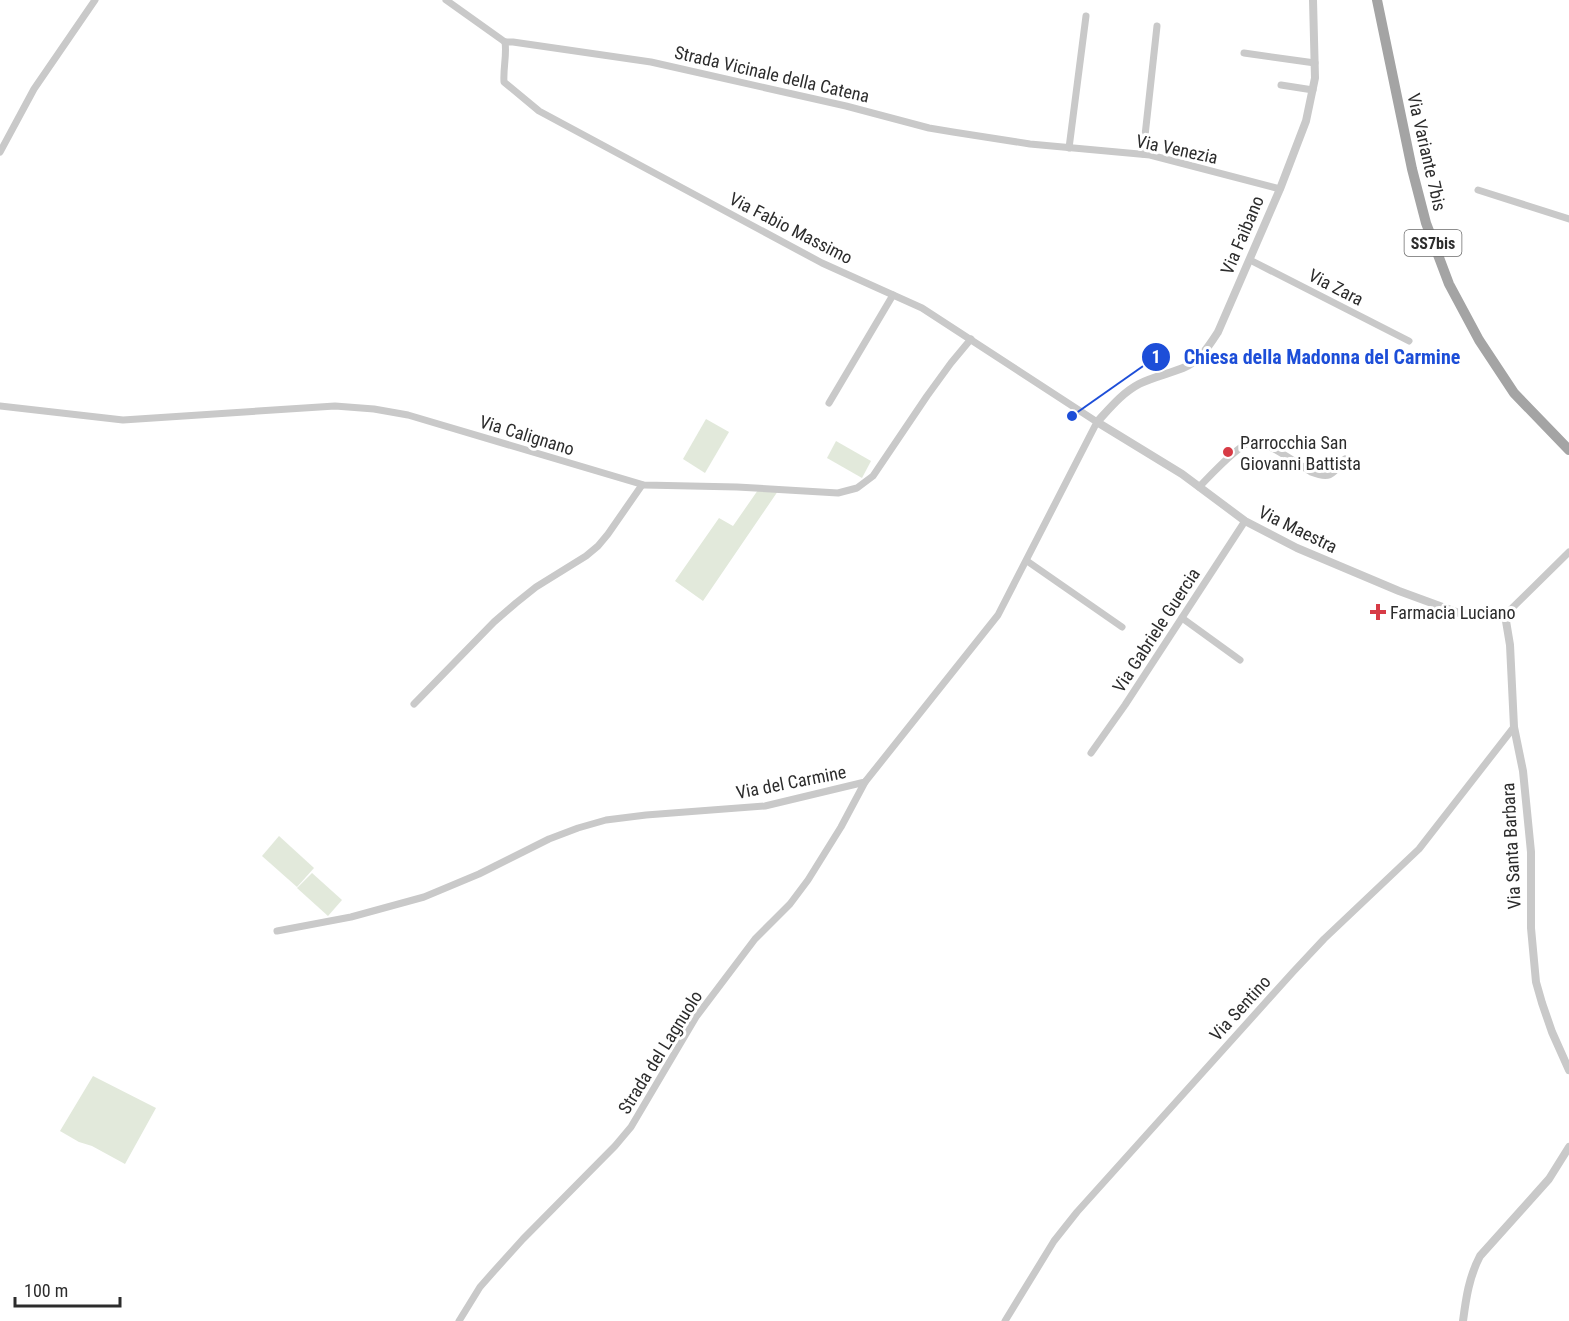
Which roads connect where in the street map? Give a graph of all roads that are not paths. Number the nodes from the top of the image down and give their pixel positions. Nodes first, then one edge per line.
1 (95, 0) edge
2 (446, 0) edge
3 (1313, 0) edge
4 (1377, 0) edge
5 (1086, 16) dead end
6 (1157, 26) dead end
7 (506, 42) junction
8 (1244, 53) dead end
9 (1315, 63) junction
10 (1281, 85) dead end
11 (1313, 90) junction
12 (1030, 144) joint
13 (1069, 148) junction
14 (0, 152) edge
15 (1143, 154) junction
16 (1280, 189) junction
17 (1478, 190) dead end
18 (1569, 219) edge
19 (1250, 260) junction
20 (893, 295) junction
21 (971, 339) junction
22 (1409, 341) dead end
23 (828, 404) dead end
24 (0, 406) edge
25 (1097, 422) junction
26 (1569, 450) edge
27 (1345, 459) dead end
28 (642, 485) junction
29 (1199, 487) junction
30 (1245, 521) junction
31 (1569, 552) edge
32 (1027, 561) junction
33 (1505, 615) junction
34 (1182, 618) junction
35 (1122, 627) dead end
36 (1240, 660) dead end
37 (414, 704) dead end
38 (1514, 727) junction
39 (1091, 753) dead end
40 (865, 782) junction
41 (277, 931) dead end
42 (1569, 1070) edge
43 (1569, 1146) edge
44 (459, 1321) edge
45 (1005, 1321) edge
46 (1463, 1321) edge

1 - 14 street
2 - 7 street
3 - 9 street, Via Faibano
4 - 26 main road, Via Variante 7bis / SS7bis
5 - 13 street
6 - 15 street
7 - 12 street, Strada Vicinale della Catena
7 - 20 street, Via Fabio Massimo
8 - 9 street
9 - 11 street, Via Faibano
10 - 11 street
11 - 16 street, Via Faibano
12 - 13 street, Via Venezia
13 - 15 street, Via Venezia
15 - 16 street, Via Venezia
16 - 19 street, Via Faibano
17 - 18 street
19 - 22 street, Via Zara
19 - 25 street, Via Faibano
20 - 21 street, Via Fabio Massimo
20 - 23 street
21 - 25 street, Via Fabio Massimo
21 - 28 street, Via Calignano
24 - 28 street, Via Calignano
25 - 29 street, Via Maestra
25 - 32 street, Via del Carmine
27 - 29 street
28 - 37 street
29 - 30 street, Via Maestra
30 - 33 street, Via Maestra
30 - 34 street, Via Gabriele Guercia
31 - 33 street
32 - 35 street
32 - 40 street, Via del Carmine
33 - 38 street, Via Santa Barbara
34 - 36 street
34 - 39 street, Via Gabriele Guercia
38 - 42 street, Via Santa Barbara
38 - 45 street, Via Sentino
40 - 41 street, Via del Carmine
40 - 44 street, Strada del Lagnuolo
43 - 46 street

